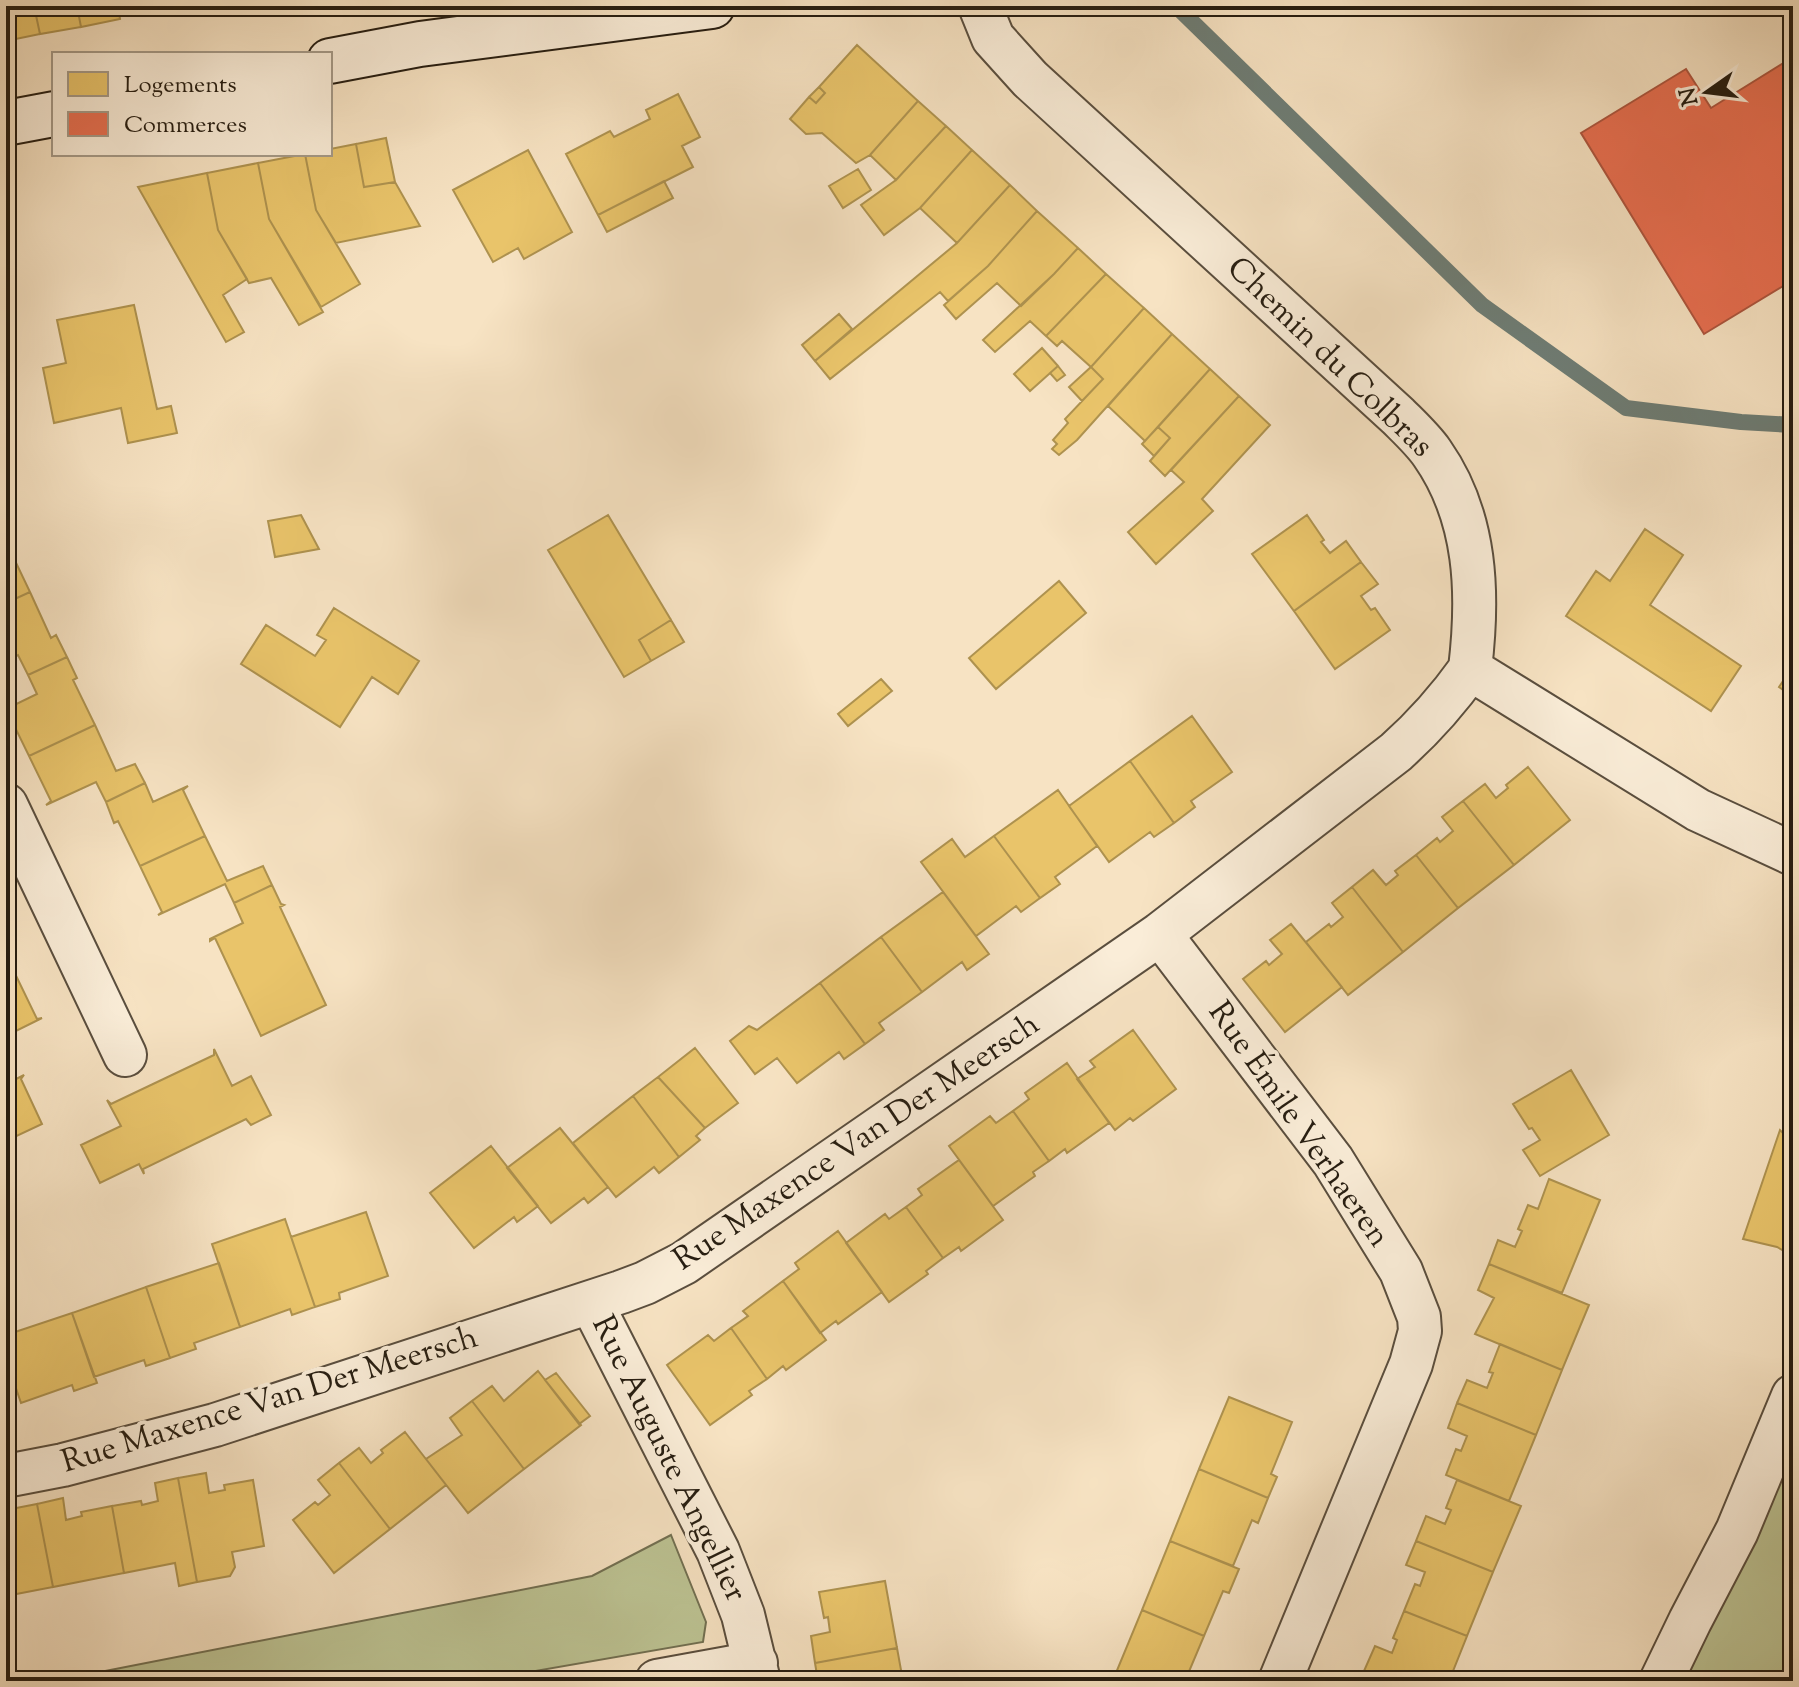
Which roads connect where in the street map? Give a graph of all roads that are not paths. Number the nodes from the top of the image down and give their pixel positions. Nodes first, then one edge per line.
1 (568, 6) edge
2 (712, 6) edge
3 (980, 6) edge
4 (420, 44) junction
5 (332, 61) edge
6 (52, 114) edge
7 (6, 123) edge
8 (1470, 669) junction
9 (6, 805) edge
10 (1793, 854) edge
11 (1160, 934) junction
12 (125, 1055) dead end
13 (591, 1302) junction
14 (1793, 1396) edge
15 (6, 1476) edge
16 (758, 1672) edge
17 (657, 1681) edge
18 (1280, 1681) edge
19 (1661, 1681) edge

1 - 4 main road
2 - 4 main road
3 - 8 street, Chemin du Colbras
4 - 5 main road
6 - 7 main road
8 - 10 street
8 - 11 street, Rue Maxence Van Der Meersch
9 - 12 street
11 - 13 street, Rue Maxence Van Der Meersch
11 - 18 street, Rue Émile Verhaeren
13 - 15 street, Rue Maxence Van Der Meersch
13 - 16 street, Rue Auguste Angellier
14 - 19 street
16 - 17 street, Rue Auguste Angellier

